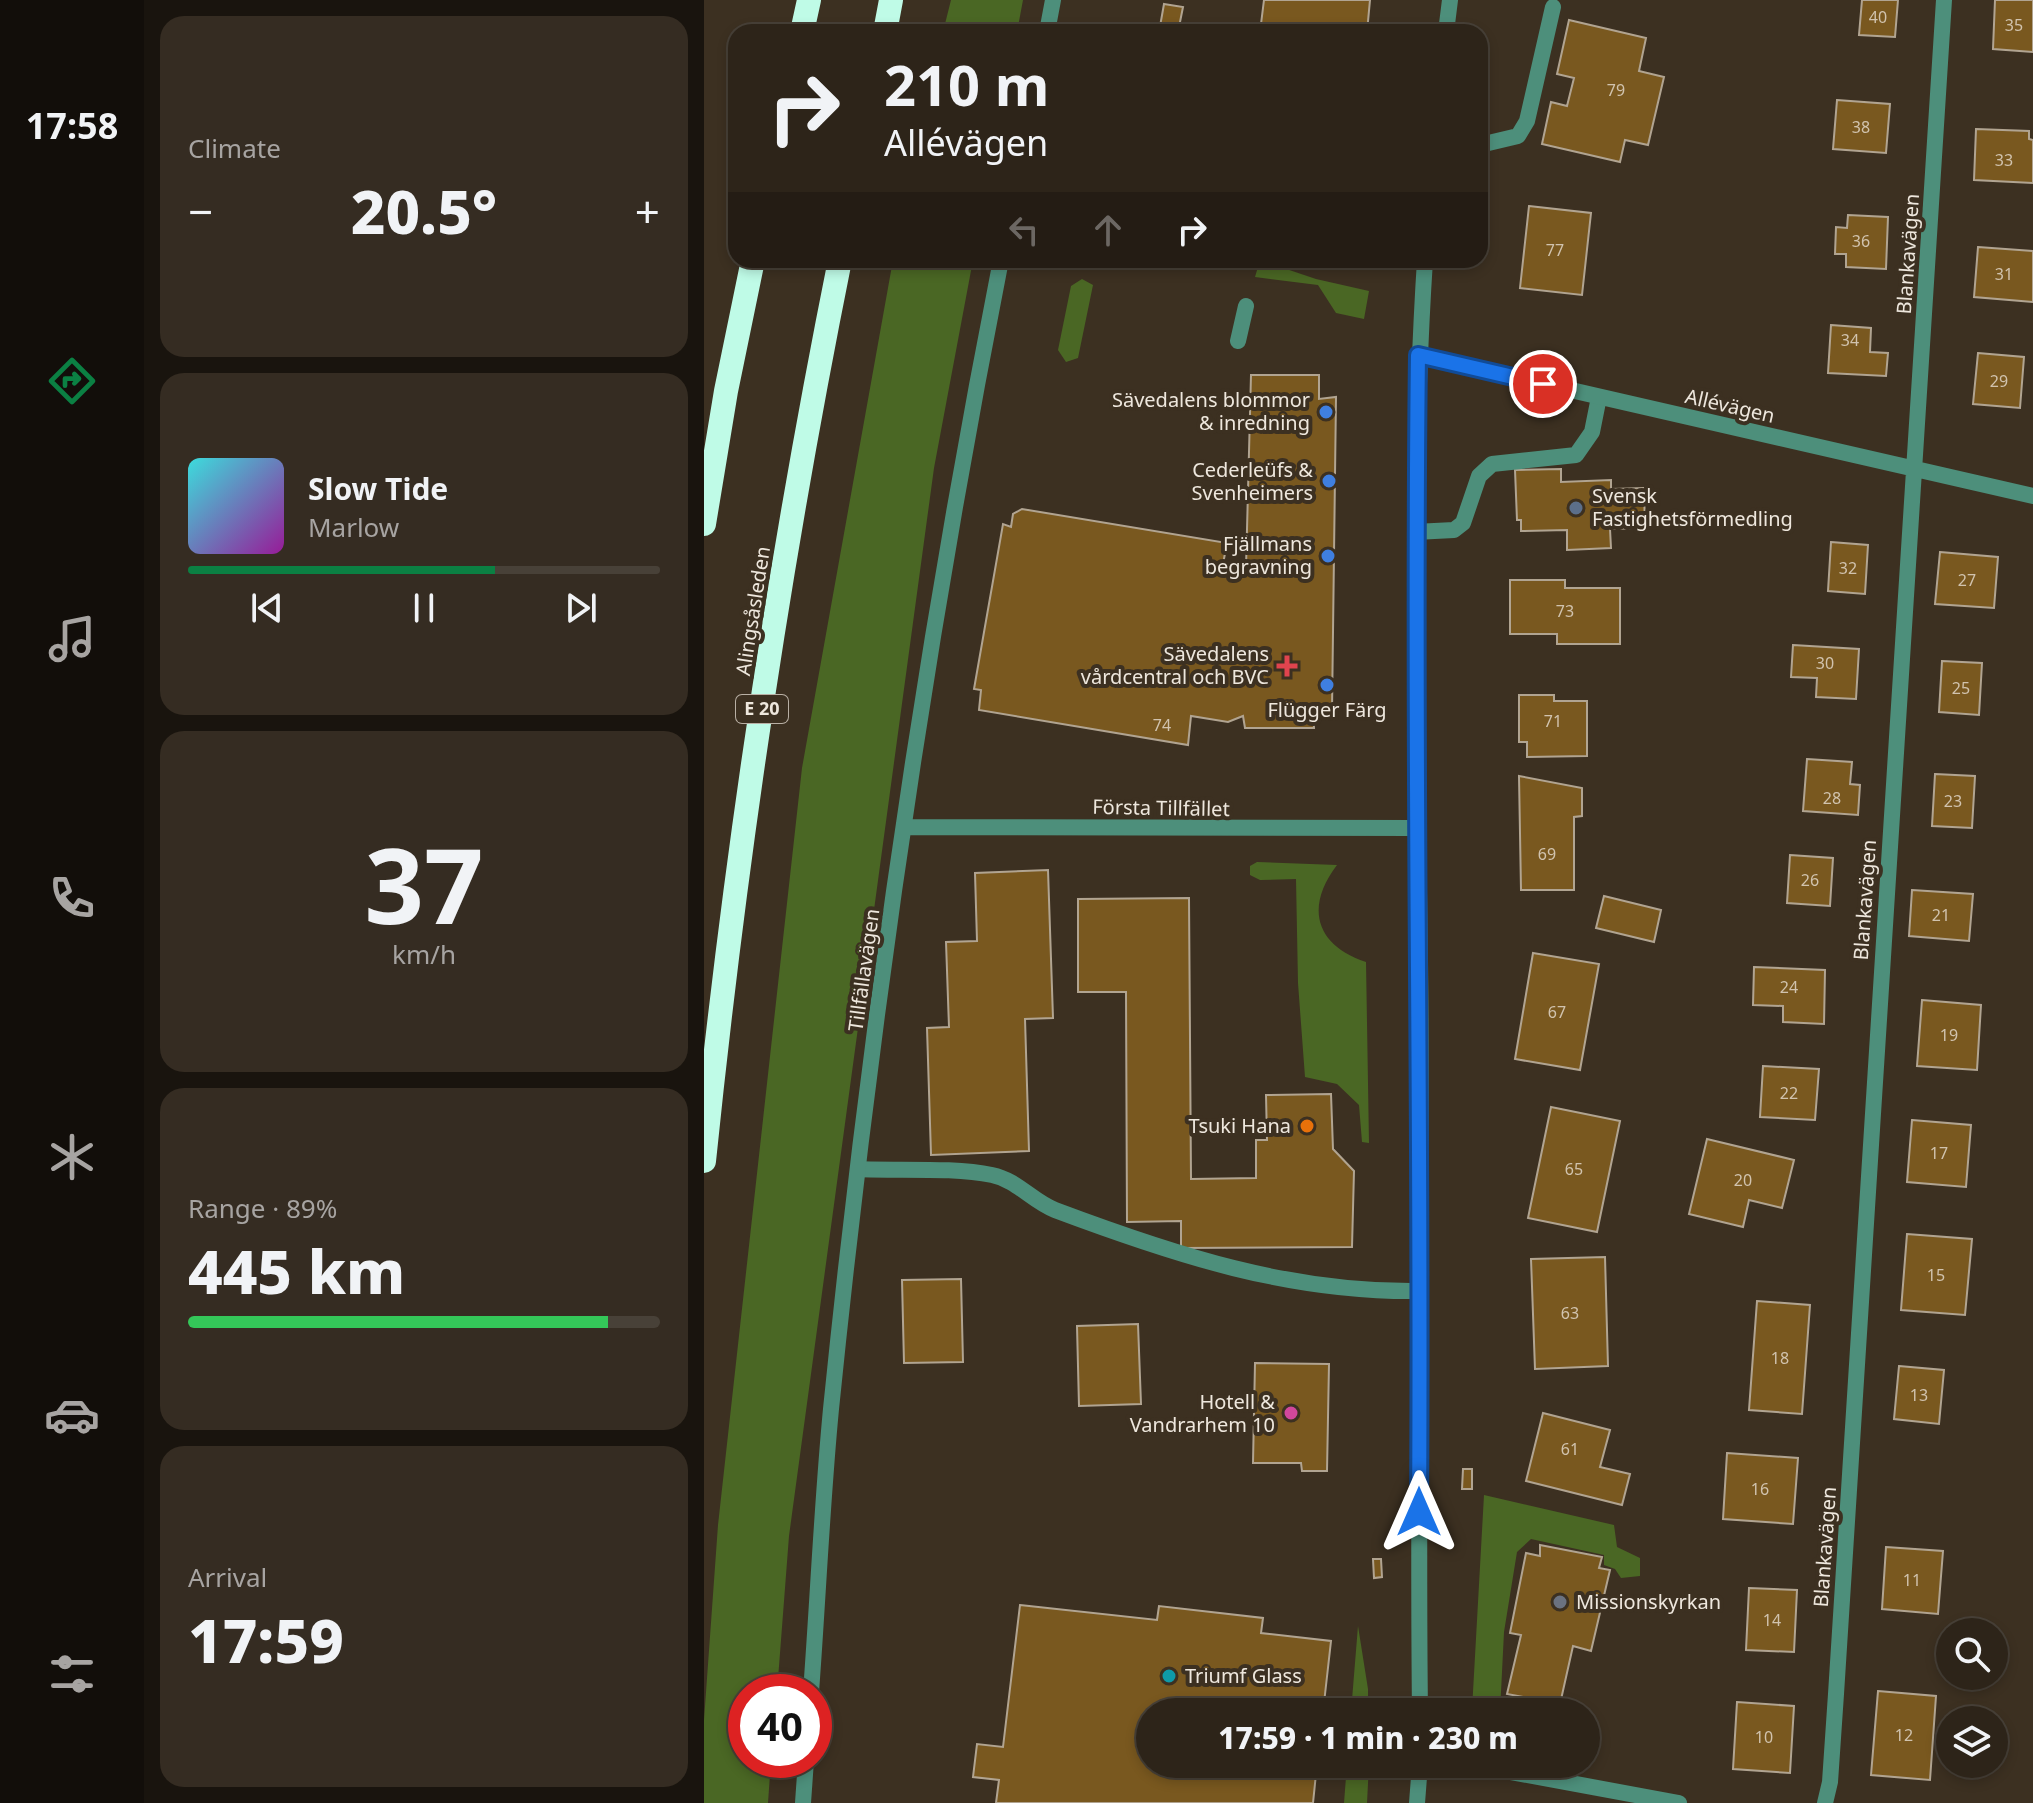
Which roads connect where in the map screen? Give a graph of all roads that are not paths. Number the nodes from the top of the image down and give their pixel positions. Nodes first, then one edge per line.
1 (809, 0) edge
2 (891, 0) edge
3 (1053, 0) edge
4 (1450, 0) edge
5 (1944, 0) edge
6 (1553, 7) dead end
7 (804, 24) edge
8 (886, 24) edge
9 (1048, 24) edge
10 (1447, 24) edge
11 (1488, 143) edge
12 (751, 268) edge
13 (838, 268) edge
14 (999, 268) edge
15 (1424, 268) edge
16 (1246, 306) dead end
17 (1238, 341) dead end
18 (1418, 355) junction
19 (1599, 397) junction
20 (1914, 469) junction
21 (2033, 496) edge
22 (704, 524) edge
23 (1415, 532) junction
24 (904, 827) junction
25 (1417, 828) junction
26 (704, 1161) edge
27 (858, 1169) junction
28 (1420, 1291) junction
29 (812, 1674) edge
30 (1420, 1698) edge
31 (805, 1778) edge
32 (1419, 1778) edge
33 (1543, 1778) edge
34 (803, 1803) edge
35 (1417, 1803) edge
36 (1679, 1803) edge
37 (1825, 1803) edge

1 - 7 highway
2 - 8 highway
3 - 9 street
4 - 10 street
5 - 20 street, Blankavägen
6 - 11 street
12 - 22 highway
13 - 26 highway, Alingsåsleden / E 20
14 - 24 street, Tillfällavägen
15 - 18 street
16 - 17 street
18 - 19 street, Allévägen
18 - 23 street
19 - 20 street, Allévägen
19 - 23 street
20 - 21 street, Allévägen
20 - 37 street, Blankavägen
23 - 25 street
24 - 25 street, Första Tillfället
24 - 27 street, Tillfällavägen
25 - 28 street
27 - 28 street
27 - 29 street, Tillfällavägen
28 - 30 street
31 - 34 street
32 - 35 street
33 - 36 street

